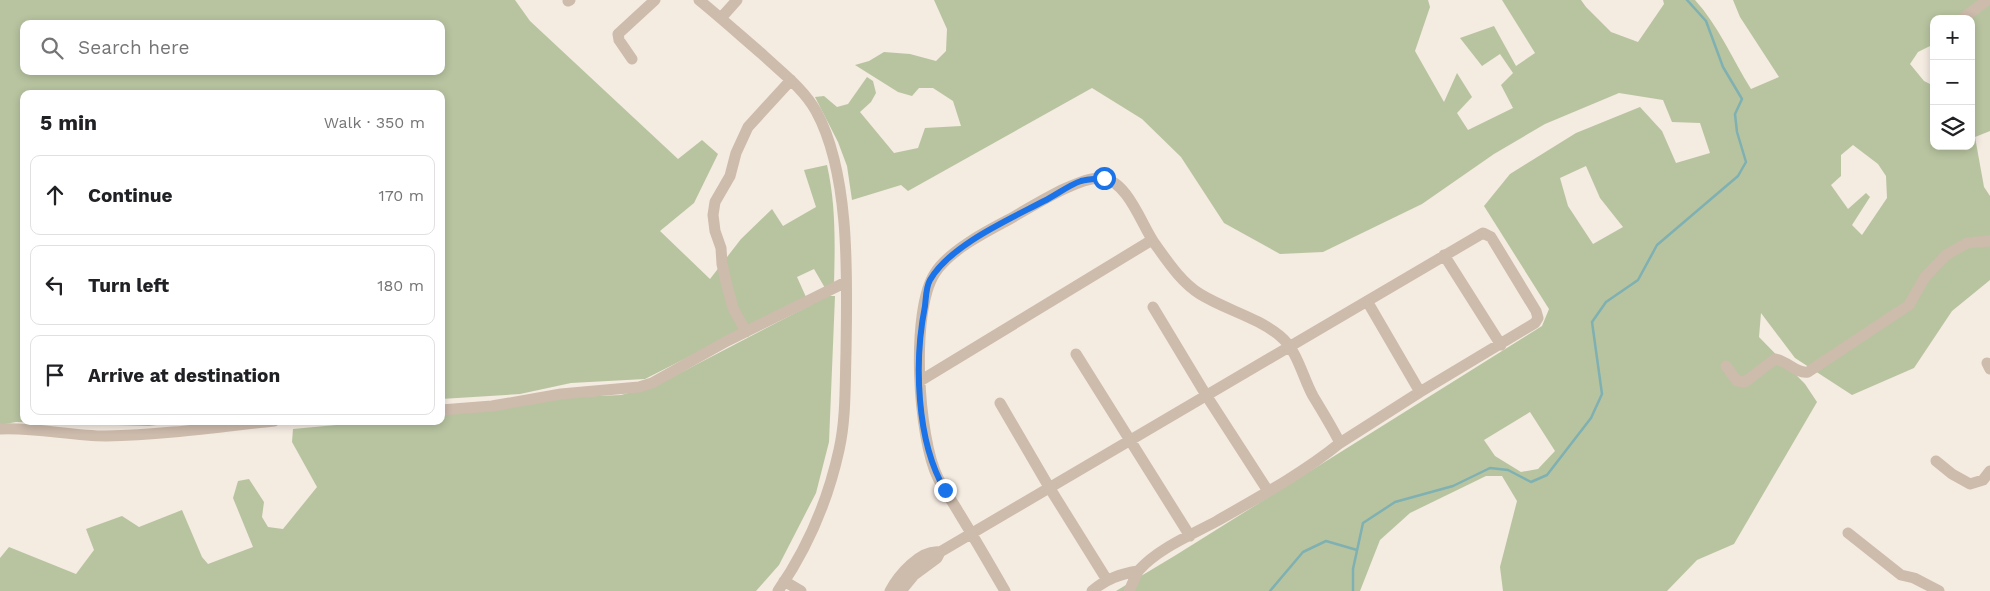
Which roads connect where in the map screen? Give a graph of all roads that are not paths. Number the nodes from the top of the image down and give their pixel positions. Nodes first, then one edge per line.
1 (655, 0) edge
2 (701, 0) edge
3 (737, 0) edge
4 (1987, 0) edge
5 (1967, 15) edge
6 (721, 18) junction
7 (632, 59) dead end
8 (791, 80) junction
9 (1152, 240) junction
10 (1990, 240) edge
11 (1444, 255) junction
12 (846, 282) junction
13 (1367, 301) junction
14 (1154, 308) dead end
15 (746, 332) junction
16 (1501, 345) junction
17 (1291, 346) junction
18 (1076, 354) dead end
19 (1726, 366) dead end
20 (920, 380) junction
21 (1420, 392) junction
22 (1206, 395) junction
23 (1000, 403) dead end
24 (445, 410) edge
25 (229, 425) edge
26 (0, 429) edge
27 (1130, 439) junction
28 (1340, 443) junction
29 (1936, 461) dead end
30 (1990, 471) edge
31 (1048, 487) junction
32 (1268, 491) junction
33 (972, 533) junction
34 (1848, 533) dead end
35 (1190, 536) junction
36 (1138, 571) junction
37 (1107, 580) junction
38 (780, 588) edge
39 (895, 590) edge
40 (801, 591) edge
41 (1006, 591) edge
42 (1092, 591) edge
43 (1129, 591) edge
44 (1939, 591) edge

1 - 7 street
2 - 6 street
3 - 6 street
4 - 5 street
6 - 8 street
8 - 12 street
8 - 15 street
9 - 17 street
9 - 20 street
9 - 20 street
10 - 19 street
11 - 13 street
11 - 16 street
11 - 16 street
12 - 15 street
12 - 38 street
13 - 17 street
13 - 21 street
14 - 22 street
15 - 24 street
16 - 21 street
17 - 22 street
17 - 28 street
18 - 27 street
20 - 33 street
21 - 28 street
22 - 27 street
22 - 32 street
23 - 31 street
25 - 26 street
27 - 31 street
27 - 35 street
28 - 32 street
29 - 30 street
31 - 33 street
31 - 37 street
32 - 35 street
33 - 39 street
33 - 41 street
34 - 44 street
35 - 36 street
36 - 37 street
36 - 43 street
37 - 42 street
38 - 40 street

